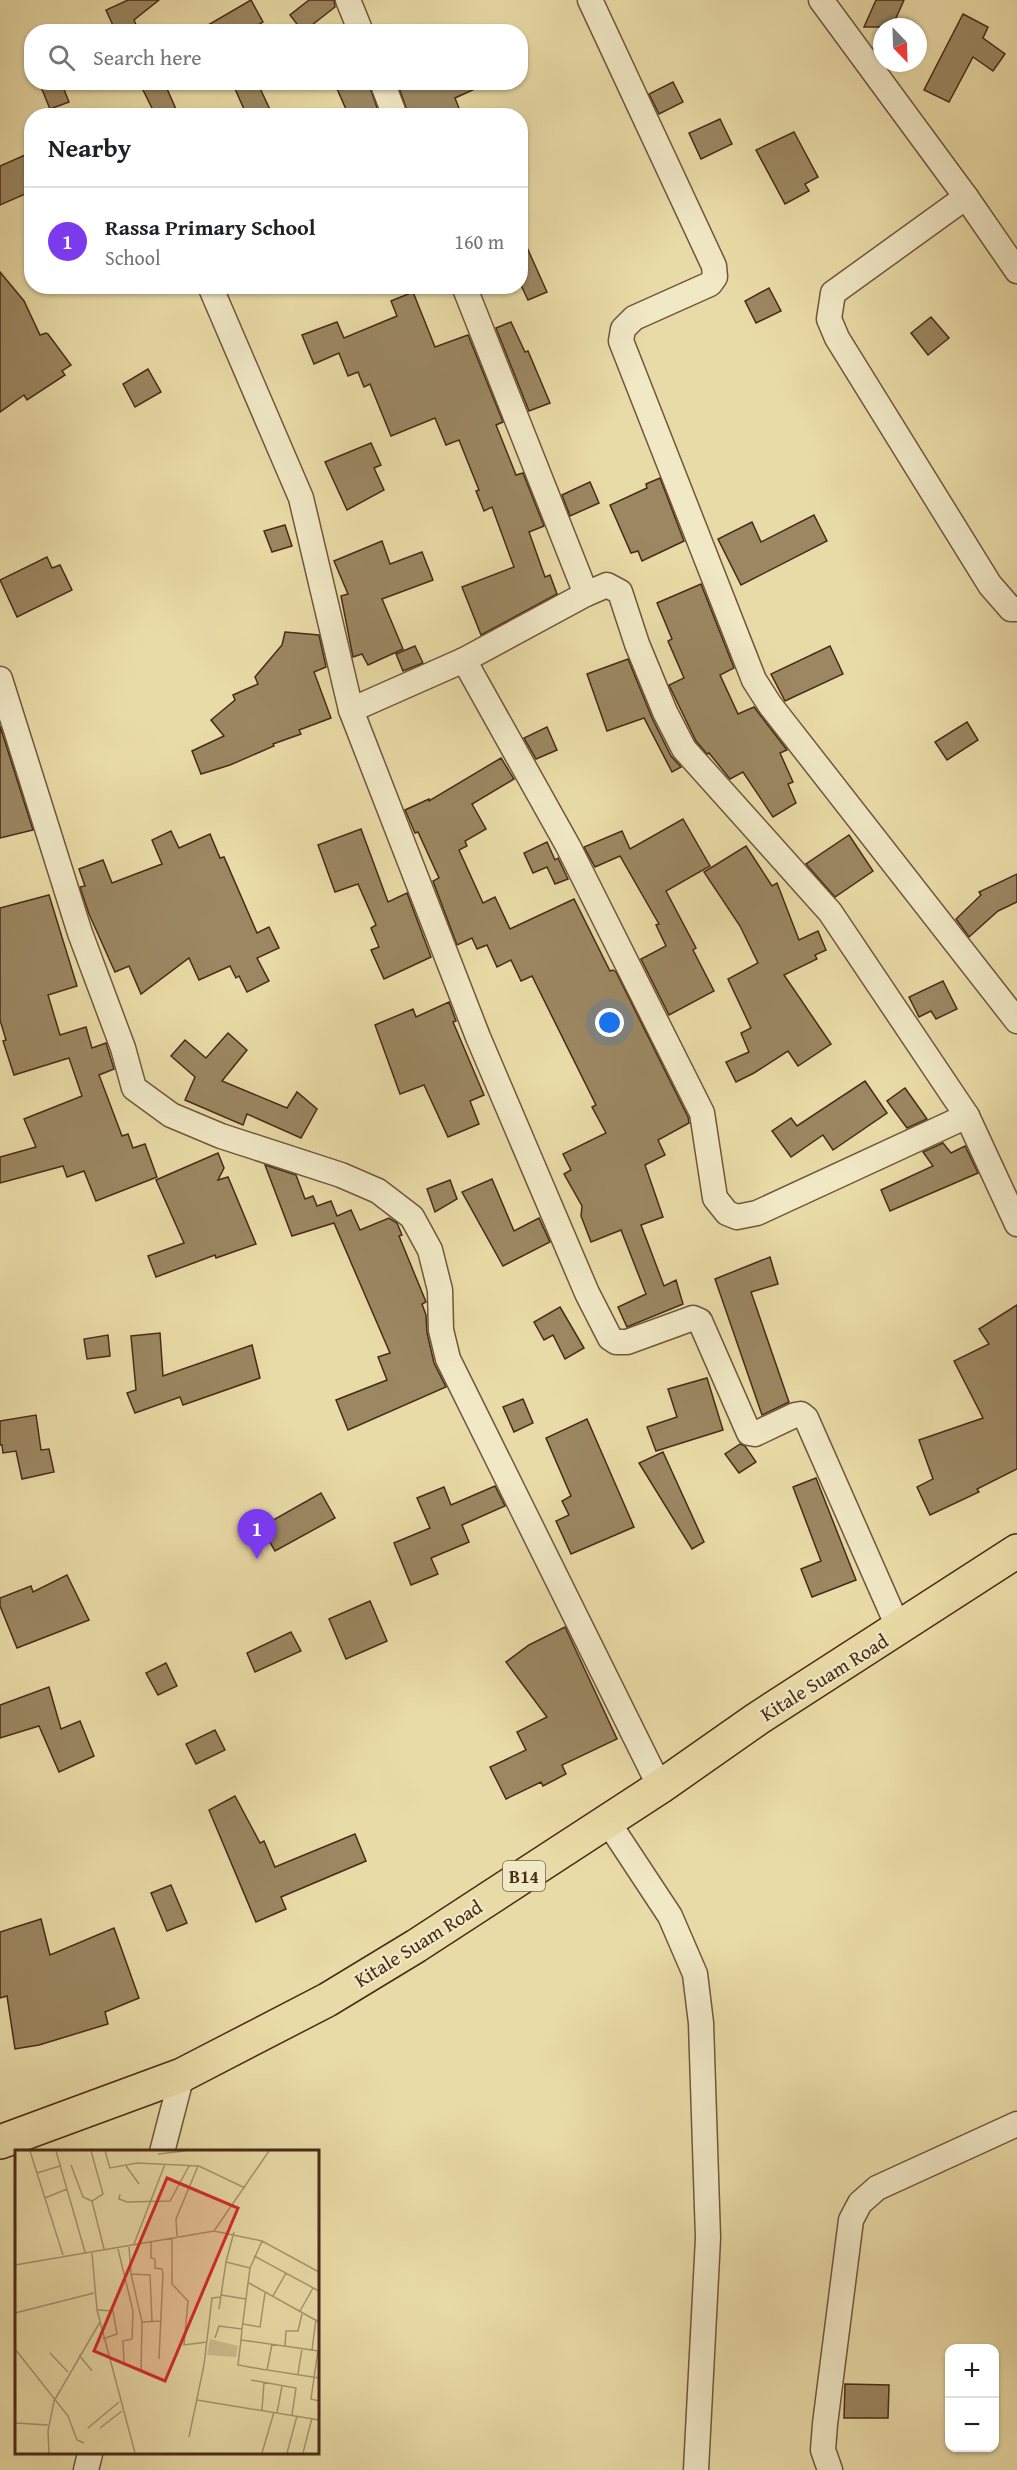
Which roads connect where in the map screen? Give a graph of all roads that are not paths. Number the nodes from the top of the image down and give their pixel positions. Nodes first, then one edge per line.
1 (348, 0) edge
2 (590, 0) edge
3 (821, 0) edge
4 (358, 24) edge
5 (385, 90) edge
6 (392, 108) edge
7 (966, 197) junction
8 (1017, 271) edge
9 (213, 294) edge
10 (467, 294) edge
11 (586, 594) junction
12 (1017, 609) edge
13 (464, 660) junction
14 (0, 679) edge
15 (351, 710) junction
16 (1017, 1021) edge
17 (968, 1116) junction
18 (1017, 1224) edge
19 (1017, 1551) edge
20 (899, 1629) junction
21 (660, 1787) junction
22 (608, 1822) junction
23 (182, 2075) junction
24 (1017, 2124) edge
25 (0, 2142) edge
26 (163, 2150) edge
27 (90, 2455) edge
28 (86, 2470) edge
29 (696, 2470) edge
30 (830, 2470) edge

1 - 4 street
2 - 16 street
3 - 7 street
5 - 6 street
7 - 8 street
7 - 12 street
9 - 15 street
10 - 11 street
11 - 13 street
11 - 17 street
13 - 15 street
13 - 17 street
14 - 21 street
15 - 20 street
17 - 18 street
19 - 20 highway, Kitale Suam Road / B14
20 - 21 highway, Kitale Suam Road / B14
21 - 22 highway, Kitale Suam Road / B14
22 - 23 highway, Kitale Suam Road / B14
22 - 29 street
23 - 25 highway, Kitale Suam Road / B14
23 - 26 street
24 - 30 street
27 - 28 street

